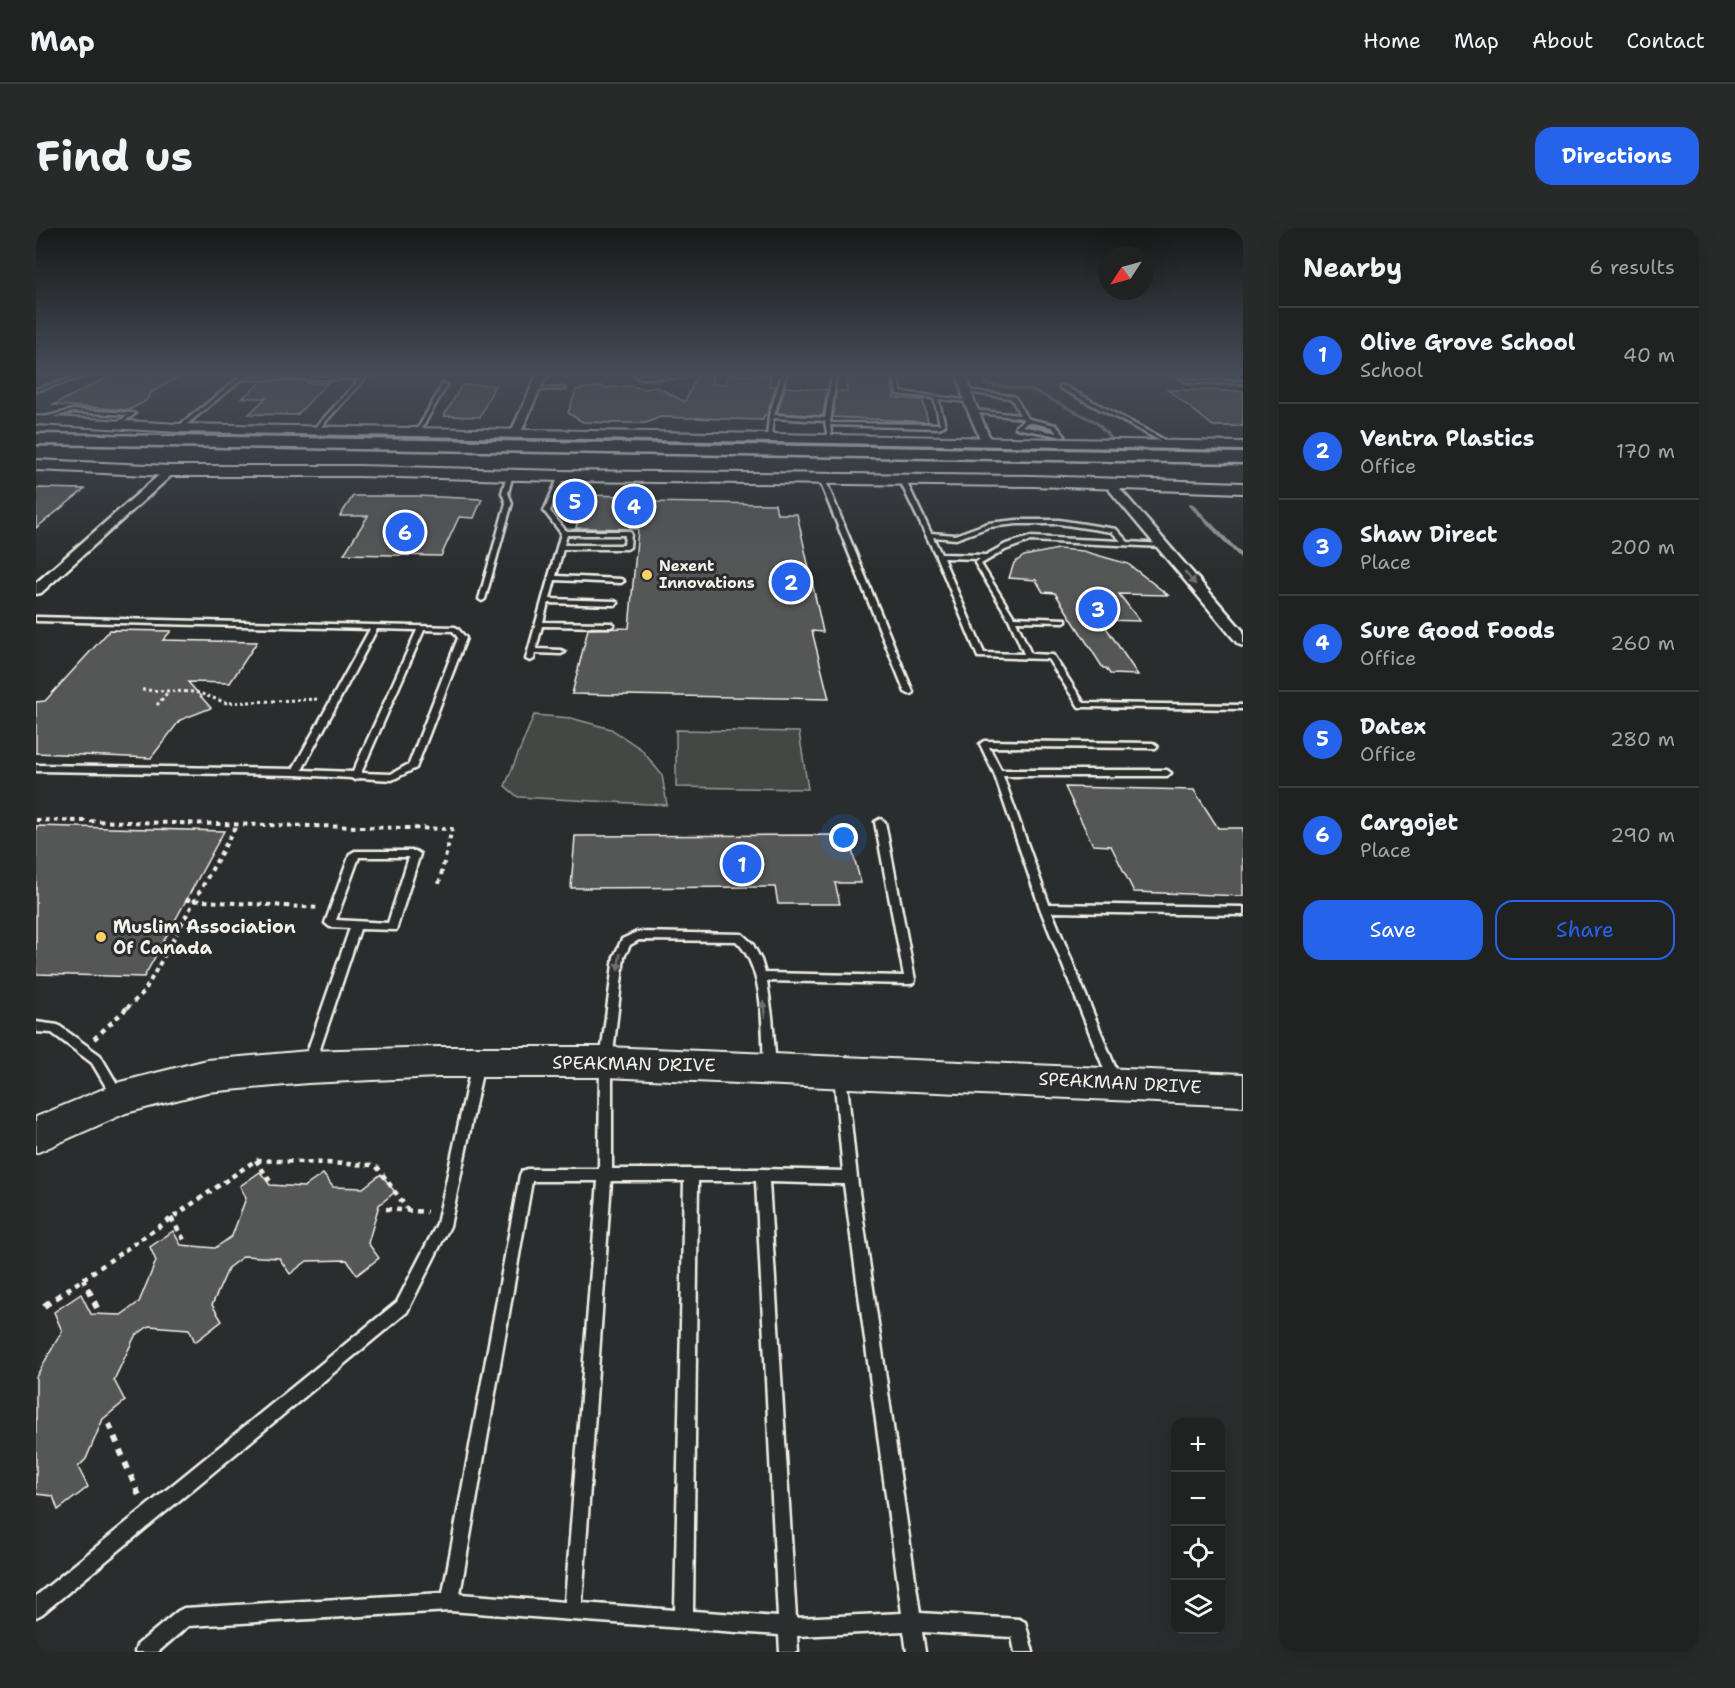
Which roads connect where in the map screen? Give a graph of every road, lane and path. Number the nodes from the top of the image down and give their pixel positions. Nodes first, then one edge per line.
1 (288, 441) edge
2 (1136, 441) edge
3 (1165, 441) edge
4 (1170, 444) junction
5 (1243, 446) edge
6 (36, 451) edge
7 (1243, 458) edge
8 (36, 465) edge
9 (1243, 470) edge
10 (170, 471) junction
11 (510, 474) junction
12 (562, 476) junction
13 (822, 479) junction
14 (903, 481) junction
15 (1110, 484) junction
16 (1243, 488) edge
17 (564, 533) junction
18 (930, 535) junction
19 (1127, 544) junction
20 (1163, 545) junction
21 (560, 547) junction
22 (939, 555) junction
23 (987, 557) junction
24 (552, 578) junction
25 (621, 582) dead end
26 (36, 591) edge
27 (482, 599) dead end
28 (546, 601) junction
29 (615, 603) dead end
30 (36, 619) edge
31 (1012, 619) junction
32 (1064, 620) dead end
33 (539, 624) junction
34 (611, 626) dead end
35 (375, 627) junction
36 (422, 628) junction
37 (1243, 641) edge
38 (532, 651) junction
39 (561, 652) dead end
40 (1029, 657) junction
41 (530, 659) dead end
42 (142, 690) dead end
43 (168, 691) junction
44 (909, 692) dead end
45 (336, 699) junction
46 (157, 705) dead end
47 (1243, 707) edge
48 (1153, 746) dead end
49 (36, 768) edge
50 (296, 772) junction
51 (998, 773) junction
52 (1167, 773) dead end
53 (355, 777) junction
54 (36, 819) edge
55 (880, 822) dead end
56 (236, 826) junction
57 (438, 888) dead end
58 (186, 900) dead end
59 (194, 901) junction
60 (1045, 908) junction
61 (335, 909) junction
62 (1243, 911) edge
63 (356, 925) junction
64 (761, 977) junction
65 (36, 1027) edge
66 (82, 1049) junction
67 (478, 1062) junction
68 (606, 1062) junction
69 (308, 1067) junction
70 (770, 1068) junction
71 (839, 1071) junction
72 (1115, 1082) junction
73 (1243, 1090) edge
74 (120, 1098) junction
75 (36, 1135) edge
76 (256, 1160) junction
77 (762, 1175) junction
78 (605, 1176) junction
79 (691, 1177) junction
80 (850, 1179) junction
81 (272, 1183) dead end
82 (386, 1209) dead end
83 (408, 1210) junction
84 (446, 1213) junction
85 (171, 1218) junction
86 (186, 1243) dead end
87 (83, 1279) junction
88 (44, 1306) dead end
89 (97, 1308) dead end
90 (109, 1424) dead end
91 (148, 1516) junction
92 (450, 1602) junction
93 (36, 1608) edge
94 (573, 1610) junction
95 (684, 1618) junction
96 (912, 1622) junction
97 (787, 1627) junction
98 (144, 1652) edge
99 (789, 1652) edge
100 (916, 1652) edge
101 (1024, 1652) edge

1 - 7 highway
2 - 4 street
3 - 4 lane
4 - 5 street
6 - 9 highway
8 - 10 street
10 - 11 street
10 - 26 street
11 - 12 street
11 - 27 lane
12 - 13 street
12 - 17 lane
13 - 14 street
13 - 44 lane
14 - 15 street
14 - 18 lane
15 - 16 street
15 - 20 street
17 - 21 lane
17 - 21 lane
18 - 19 lane
18 - 22 lane
19 - 20 lane
19 - 23 lane
20 -> 37 street
21 - 24 lane
22 - 23 lane
22 - 40 lane
23 - 31 lane
24 - 25 lane
24 - 28 lane
28 - 29 lane
28 - 33 lane
30 - 35 lane
31 - 32 lane
31 - 40 lane
33 - 34 lane
33 - 38 lane
35 - 36 lane
35 - 45 lane
36 - 53 lane
36 - 53 lane
38 - 39 lane
38 - 41 lane
40 - 47 lane
42 - 43 path
43 - 45 path
43 - 46 path
45 - 50 lane
48 - 51 lane
49 - 50 lane
50 - 53 lane
51 - 52 lane
51 - 60 lane
54 - 56 path
55 - 64 lane
56 - 57 path
56 - 59 path
58 - 59 path
59 - 61 path
59 - 66 path
60 - 62 lane
60 - 72 lane
61 - 63 lane
61 - 63 lane
63 - 69 lane
64 -> 68 lane
70 -> 64 lane
65 - 66 lane
66 - 74 lane
67 - 68 street, SPEAKMAN DRIVE
67 - 69 street, SPEAKMAN DRIVE
67 - 84 lane
68 - 70 street, SPEAKMAN DRIVE
68 - 78 lane
69 - 74 street, SPEAKMAN DRIVE
70 - 71 street, SPEAKMAN DRIVE
71 - 72 street, SPEAKMAN DRIVE
71 - 80 lane
72 - 73 street, SPEAKMAN DRIVE
74 - 75 street, SPEAKMAN DRIVE
76 - 81 path
76 - 83 path
76 - 85 path
77 - 79 lane
77 - 80 lane
77 - 97 lane
78 - 79 lane
78 - 92 lane
78 - 94 lane
79 - 95 lane
80 - 96 lane
82 - 83 path
83 - 84 path
84 - 91 lane
85 - 86 path
85 - 87 path
87 - 88 path
87 - 89 path
90 - 91 path
91 - 93 lane
92 - 94 lane
92 - 98 lane
94 - 95 lane
95 - 97 lane
96 - 97 lane
96 - 100 lane
96 - 101 lane
97 - 99 lane

